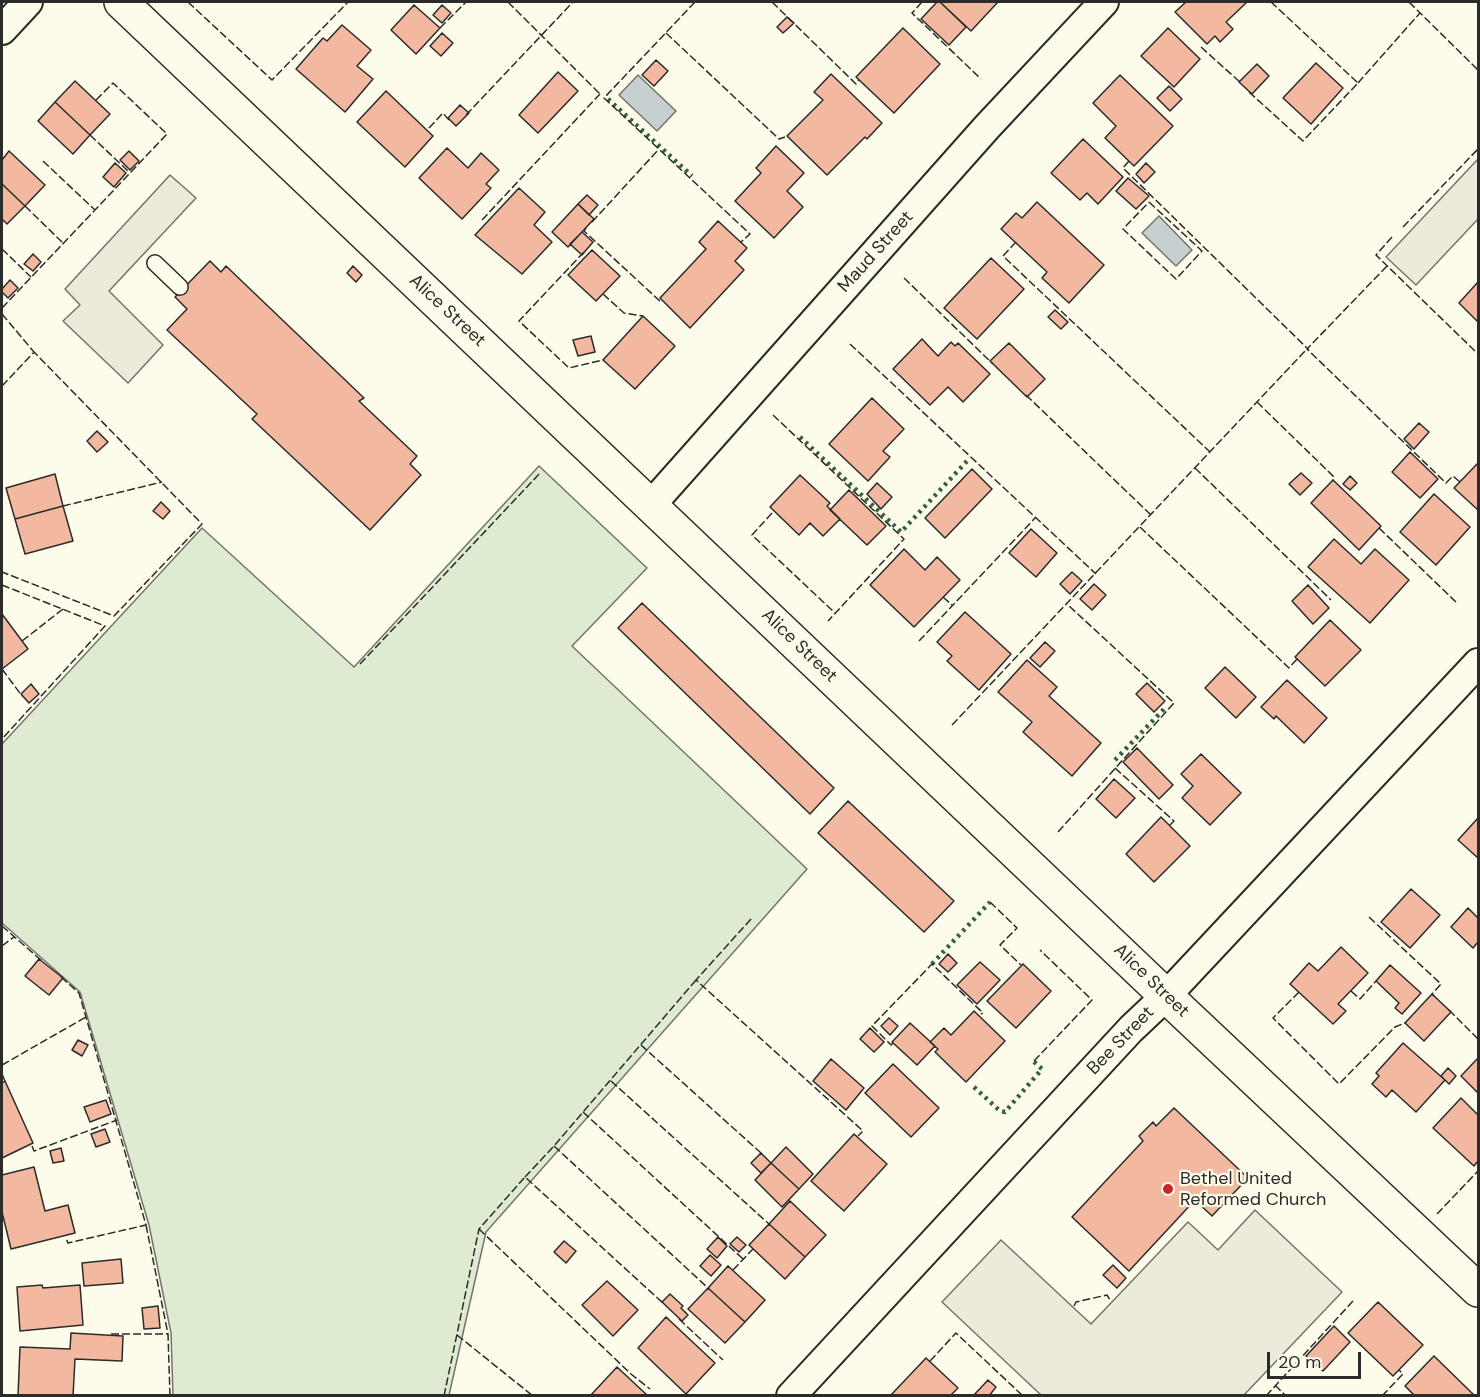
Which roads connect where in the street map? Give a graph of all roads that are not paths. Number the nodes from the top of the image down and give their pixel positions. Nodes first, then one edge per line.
1 (28, 2) edge
2 (121, 2) edge
3 (1104, 2) edge
4 (2, 30) edge
5 (155, 263) dead end
6 (180, 287) dead end
7 (651, 505) junction
8 (1479, 663) edge
9 (1166, 996) junction
10 (1479, 1290) edge
11 (791, 1395) edge

1 - 4 street
2 - 7 street, Alice Street
3 - 7 street, Maud Street
5 - 6 lane
7 - 9 street, Alice Street
8 - 9 street, Bee Street
9 - 10 street, Alice Street
9 - 11 street, Bee Street

